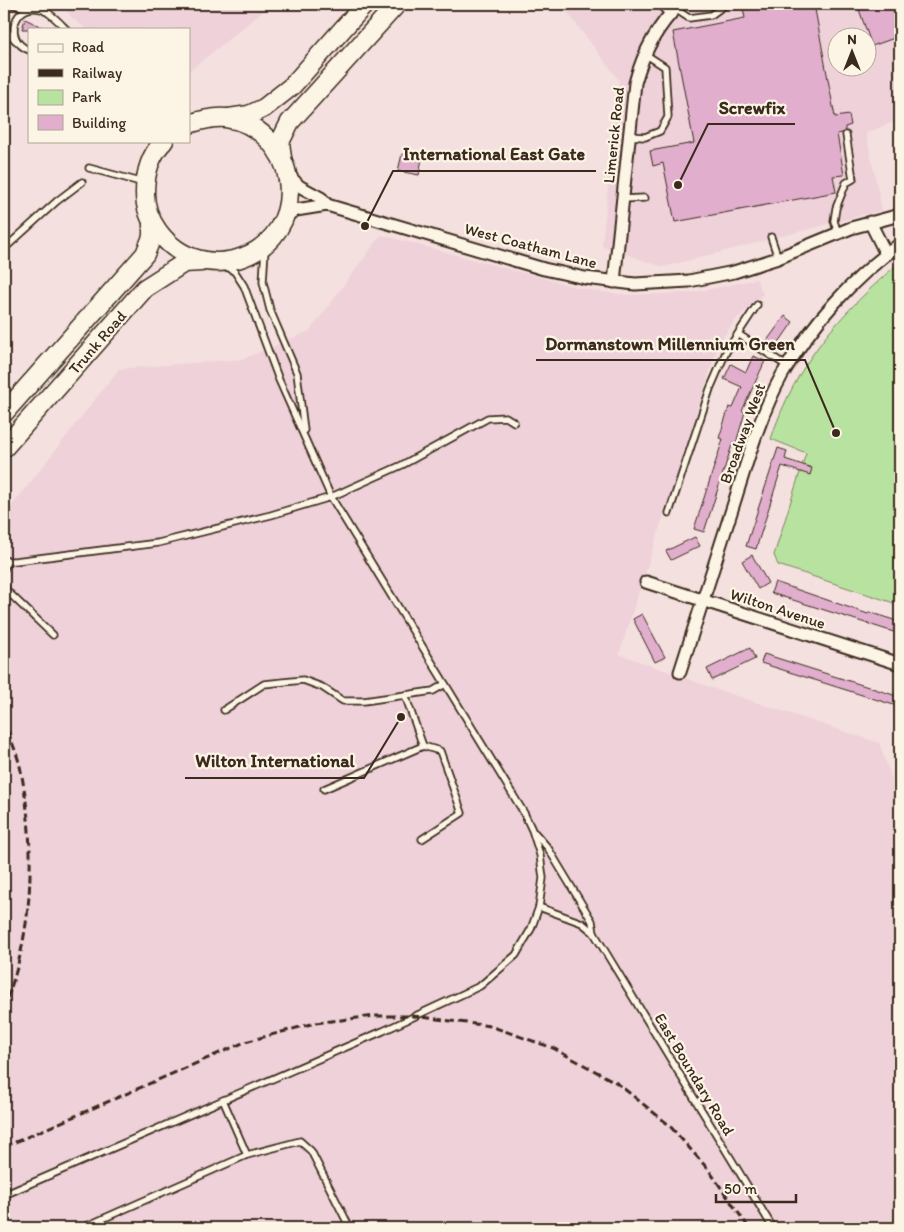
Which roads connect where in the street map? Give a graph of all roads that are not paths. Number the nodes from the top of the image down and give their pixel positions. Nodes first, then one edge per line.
1 (9, 4) edge
2 (50, 4) edge
3 (365, 4) edge
4 (397, 4) edge
5 (659, 4) edge
6 (726, 4) edge
7 (28, 8) junction
8 (675, 9) edge
9 (46, 11) junction
10 (4, 28) edge
11 (65, 28) edge
12 (16, 41) junction
13 (28, 50) edge
14 (644, 54) junction
15 (226, 118) junction
16 (190, 124) edge
17 (846, 135) dead end
18 (628, 136) junction
19 (161, 142) edge
20 (284, 165) junction
21 (89, 168) dead end
22 (82, 182) dead end
23 (144, 183) junction
24 (646, 198) dead end
25 (622, 200) junction
26 (327, 205) junction
27 (900, 215) edge
28 (284, 216) junction
29 (870, 222) junction
30 (152, 223) junction
31 (838, 233) junction
32 (771, 237) dead end
33 (266, 244) junction
34 (900, 244) edge
35 (4, 249) edge
36 (886, 254) junction
37 (778, 258) junction
38 (214, 262) junction
39 (614, 282) junction
40 (757, 306) dead end
41 (738, 334) junction
42 (787, 366) junction
43 (4, 413) edge
44 (514, 422) dead end
45 (305, 437) junction
46 (4, 448) edge
47 (331, 497) junction
48 (669, 513) dead end
49 (5, 561) edge
50 (4, 569) edge
51 (646, 582) dead end
52 (4, 588) edge
53 (703, 600) junction
54 (53, 635) dead end
55 (900, 664) edge
56 (680, 672) dead end
57 (445, 684) junction
58 (405, 695) junction
59 (224, 710) dead end
60 (423, 746) junction
61 (324, 789) dead end
62 (532, 830) junction
63 (422, 839) dead end
64 (539, 907) junction
65 (594, 933) junction
66 (222, 1100) junction
67 (247, 1154) junction
68 (4, 1195) edge
69 (82, 1228) edge
70 (350, 1228) edge
71 (773, 1228) edge

1 - 7 lane
2 - 9 lane
3 - 15 main road
4 - 20 main road
5 - 8 lane
6 - 8 lane
7 - 9 lane
7 - 12 lane
8 - 14 street, Limerick Road
9 - 11 lane
10 - 12 lane
12 - 13 lane
14 - 18 street, Limerick Road
14 - 18 lane
15 - 16 main road
15 - 20 main road
17 - 31 lane
18 - 25 street, Limerick Road
19 - 23 main road
20 - 26 street, West Coatham Lane
20 - 28 main road
21 - 23 lane
22 - 35 lane
23 - 30 main road
24 - 25 lane
25 - 39 street, Limerick Road
26 - 28 street, West Coatham Lane
26 - 39 street, West Coatham Lane
27 - 29 street, West Coatham Lane
28 - 33 main road
29 - 31 street, West Coatham Lane
29 - 36 street
30 - 38 main road
30 - 43 main road, Trunk Road
31 - 37 street, West Coatham Lane
32 - 37 lane
33 - 38 main road, Trunk Road
33 - 45 lane
34 - 36 street, Broadway West
36 - 42 street, Broadway West
37 - 39 street, West Coatham Lane
38 - 45 lane
38 - 46 main road, Trunk Road
40 - 41 lane
41 - 42 lane
41 - 48 lane
42 - 53 street, Broadway West
44 - 47 lane
45 - 47 lane
47 - 49 lane
47 - 57 lane
49 - 50 lane
51 - 53 street, Wilton Avenue
52 - 54 lane
53 - 55 street, Wilton Avenue
53 - 56 street, Broadway West
57 - 58 lane
57 - 62 lane
58 - 59 lane
58 - 60 lane
60 - 61 lane
60 - 63 lane
62 - 64 lane
62 - 65 lane, East Boundary Road
64 - 65 lane
64 - 66 lane
65 - 71 lane, East Boundary Road
66 - 67 lane
66 - 68 lane
67 - 69 lane
67 - 70 lane

